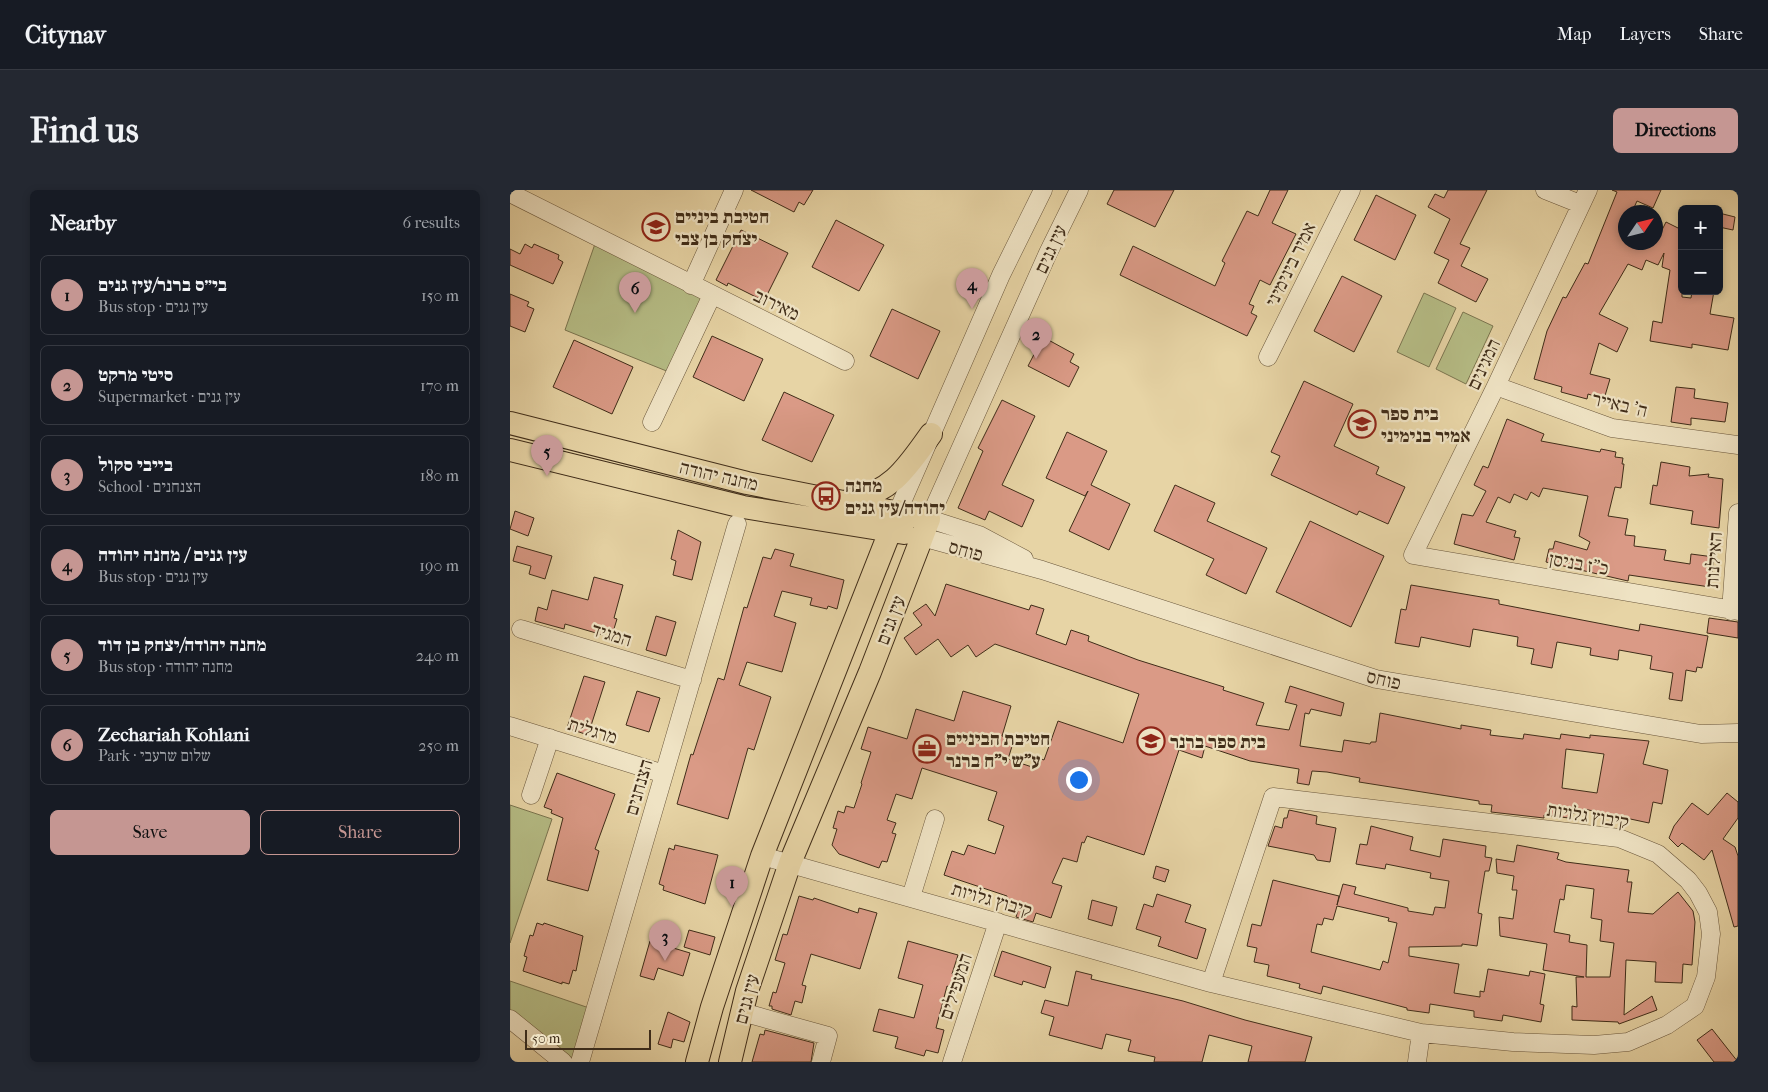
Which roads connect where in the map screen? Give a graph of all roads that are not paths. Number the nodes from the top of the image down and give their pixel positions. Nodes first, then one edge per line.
1 (734, 190) edge
2 (1043, 190) edge
3 (1079, 190) edge
4 (1351, 190) edge
5 (1545, 190) edge
6 (510, 194) edge
7 (1584, 197) edge
8 (691, 285) junction
9 (712, 295) junction
10 (1268, 357) dead end
11 (845, 361) dead end
12 (1496, 386) junction
13 (652, 422) dead end
14 (512, 431) edge
15 (931, 434) junction
16 (1738, 445) edge
17 (510, 450) edge
18 (844, 502) junction
19 (1738, 513) edge
20 (895, 521) junction
21 (737, 524) dead end
22 (925, 528) junction
23 (1413, 555) joint
24 (1734, 611) edge
25 (521, 629) dead end
26 (692, 680) junction
27 (511, 729) edge
28 (1738, 733) edge
29 (550, 738) junction
30 (664, 774) junction
31 (531, 795) dead end
32 (936, 819) dead end
33 (762, 856) junction
34 (790, 863) junction
35 (911, 897) junction
36 (998, 922) junction
37 (1211, 983) junction
38 (742, 1012) junction
39 (510, 1019) edge
40 (1421, 1032) junction
41 (563, 1062) edge
42 (580, 1062) edge
43 (697, 1062) edge
44 (730, 1062) edge
45 (821, 1062) edge
46 (952, 1062) edge
47 (1417, 1062) edge

1 - 8 street
2 - 15 street, עין גנים
3 - 22 street, עין גנים
4 - 10 street, אמיר בינימיני
5 - 7 street
6 - 8 street, מאירוב
7 - 12 street, המגינים
8 - 9 street, מאירוב
9 - 11 street, מאירוב
9 - 13 street
12 - 16 street, ה' באייר
12 - 23 street, המגינים
14 - 18 main road, מחנה יהודה
15 - 18 main road
15 - 20 street, עין גנים
17 - 20 main road, מחנה יהודה
18 - 20 main road, מחנה יהודה
19 - 24 street, האילנות
20 - 22 main road, פוחס
20 - 33 main road, עין גנים
21 - 26 street, הצנחנים
22 - 28 street, פוחס
22 - 34 main road, עין גנים
23 - 24 street, כ"ז בניסן
25 - 26 street, המגיד
26 - 30 street, הצנחנים
27 - 29 street, מרגלית
29 - 30 street, מרגלית
29 - 31 street
30 - 42 street, הצנחנים
32 - 35 street
33 - 34 street, קיבוץ גלויות
33 - 43 main road, עין גנים
34 - 35 street, קיבוץ גלויות
34 - 38 main road, עין גנים
35 - 36 street, קיבוץ גלויות
36 - 37 street, קיבוץ גלויות
36 - 46 street, המעפילים
37 - 40 street, קיבוץ גלויות
37 - 40 street, קיבוץ גלויות
38 - 44 main road, עין גנים
38 - 45 street
39 - 41 street
40 - 47 street

